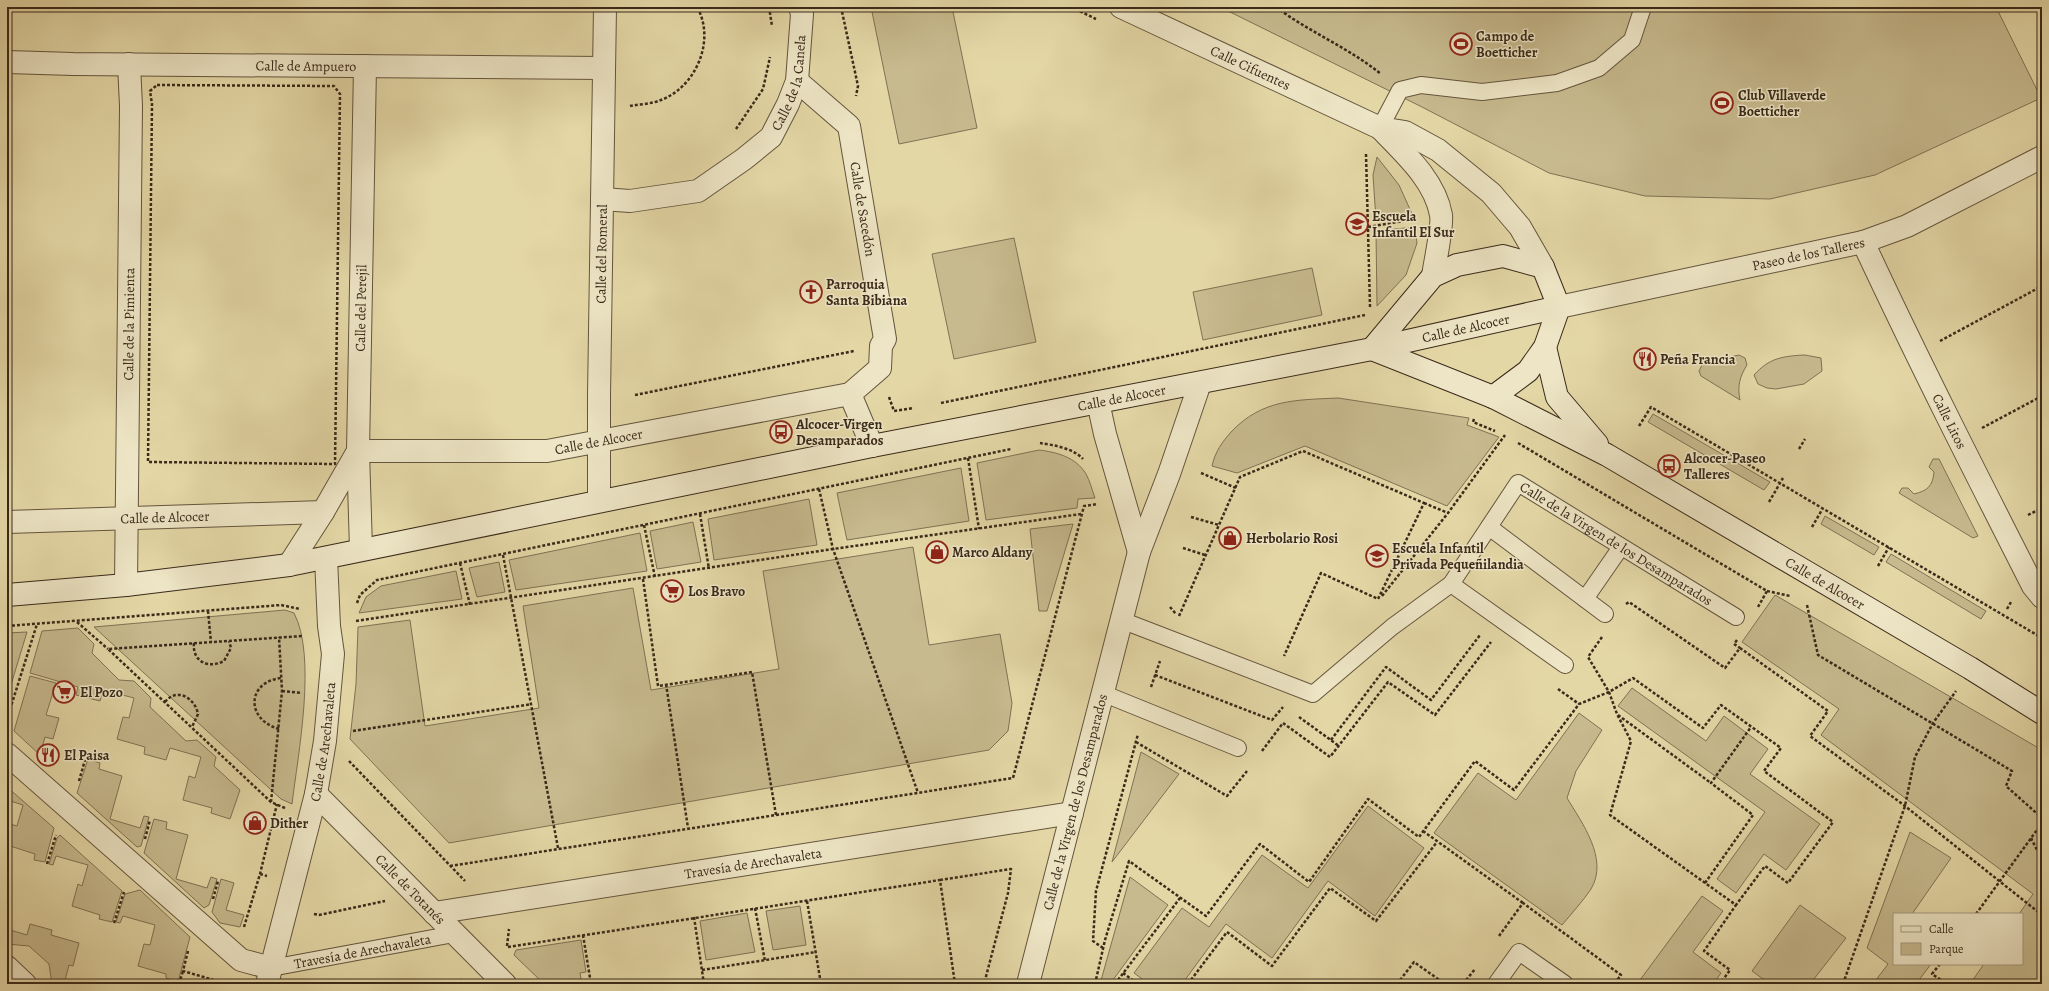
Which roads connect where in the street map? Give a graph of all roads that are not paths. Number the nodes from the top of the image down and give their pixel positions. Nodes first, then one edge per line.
1 (605, 7) edge
2 (800, 7) edge
3 (1122, 7) edge
4 (1643, 7) edge
5 (7, 62) edge
6 (129, 64) junction
7 (365, 66) junction
8 (604, 68) junction
9 (797, 81) junction
10 (1380, 128) junction
11 (2042, 157) edge
12 (602, 199) junction
13 (1863, 242) junction
14 (1543, 267) junction
15 (1433, 276) junction
16 (1559, 307) junction
17 (1545, 347) junction
18 (1372, 349) junction
19 (1200, 383) junction
20 (850, 394) junction
21 (1492, 396) junction
22 (1098, 402) junction
23 (600, 440) junction
24 (872, 446) junction
25 (358, 451) junction
26 (1607, 455) junction
27 (599, 501) junction
28 (323, 512) junction
29 (127, 518) junction
30 (7, 522) edge
31 (1489, 527) junction
32 (1622, 547) junction
33 (361, 549) junction
34 (1139, 552) junction
35 (326, 558) junction
36 (289, 565) junction
37 (1451, 584) junction
38 (126, 585) junction
39 (7, 595) edge
40 (2042, 597) edge
41 (1585, 599) junction
42 (1605, 614) dead end
43 (1736, 617) dead end
44 (1121, 620) junction
45 (1565, 665) dead end
46 (1102, 693) junction
47 (2042, 713) edge
48 (1238, 748) dead end
49 (7, 754) edge
50 (316, 794) junction
51 (1072, 813) junction
52 (434, 913) junction
53 (454, 934) junction
54 (7, 967) edge
55 (269, 976) edge
56 (26, 984) edge
57 (505, 984) edge
58 (1028, 984) edge
59 (1496, 984) edge
60 (1565, 984) edge

1 - 8 street, Calle del Romeral
2 - 9 street, Calle de la Canela
3 - 10 street, Calle Cifuentes
4 - 10 lane
5 - 6 street, Calle de Ampuero
6 - 7 street, Calle de Ampuero
6 - 29 street, Calle de la Pimienta
7 - 8 street, Calle de Ampuero
7 - 25 street, Calle del Perejil
8 - 12 street, Calle del Romeral
9 - 12 street, Calle de la Canela
9 - 20 street, Calle de Sacedón
10 - 14 street, Calle Cifuentes
10 - 15 street, Calle Cifuentes
11 - 13 street, Paseo de los Talleres
12 - 23 street, Calle del Romeral
13 - 16 street, Paseo de los Talleres
13 - 40 street, Calle Litos
14 - 15 street
14 - 16 street
15 - 18 street
16 - 17 street
16 - 18 street, Calle de Alcocer
17 - 21 street
17 - 26 street, Calle de Alcocer
18 - 19 street, Calle de Alcocer
18 - 21 street, Calle de Alcocer
19 - 22 street, Calle de Alcocer
19 - 34 street, Calle de la Virgen de los Desamparados
20 - 23 street, Calle de Alcocer
20 - 24 street
21 - 26 street, Calle de Alcocer
22 - 24 street, Calle de Alcocer
22 - 34 street
23 - 25 street, Calle de Alcocer
23 - 27 street, Calle del Romeral
24 - 27 street, Calle de Alcocer
25 - 28 street
25 - 33 street, Calle del Perejil
26 - 47 street, Calle de Alcocer
27 - 33 street, Calle de Alcocer
28 - 29 street, Calle de Alcocer
28 - 36 street
29 - 30 street, Calle de Alcocer
29 - 38 street, Calle de la Pimienta
31 - 32 lane, Calle de la Virgen de los Desamparados
31 - 37 lane, Calle de la Virgen de los Desamparados
31 - 41 lane
32 - 41 lane
32 - 43 lane, Calle de la Virgen de los Desamparados
33 - 35 street, Calle de Alcocer
34 - 44 street, Calle de la Virgen de los Desamparados
35 - 36 street, Calle de Alcocer
35 - 50 street, Calle de Arechavaleta
36 - 38 street, Calle de Alcocer
37 - 44 lane, Calle de la Virgen de los Desamparados
37 - 45 lane
38 - 39 street, Calle de Alcocer
41 - 42 lane
44 - 46 street, Calle de la Virgen de los Desamparados
46 - 48 lane
46 - 51 street, Calle de la Virgen de los Desamparados
49 - 55 street
50 - 52 street, Calle de Totanés
50 - 55 street, Calle de Arechavaleta
51 - 52 street, Travesía de Arechavaleta
51 - 58 street, Calle de la Virgen de los Desamparados
52 - 53 street, Calle de Totanés
53 - 55 lane, Travesía de Arechavaleta
53 - 57 street, Calle de Totanés
54 - 56 street
59 - 60 lane

